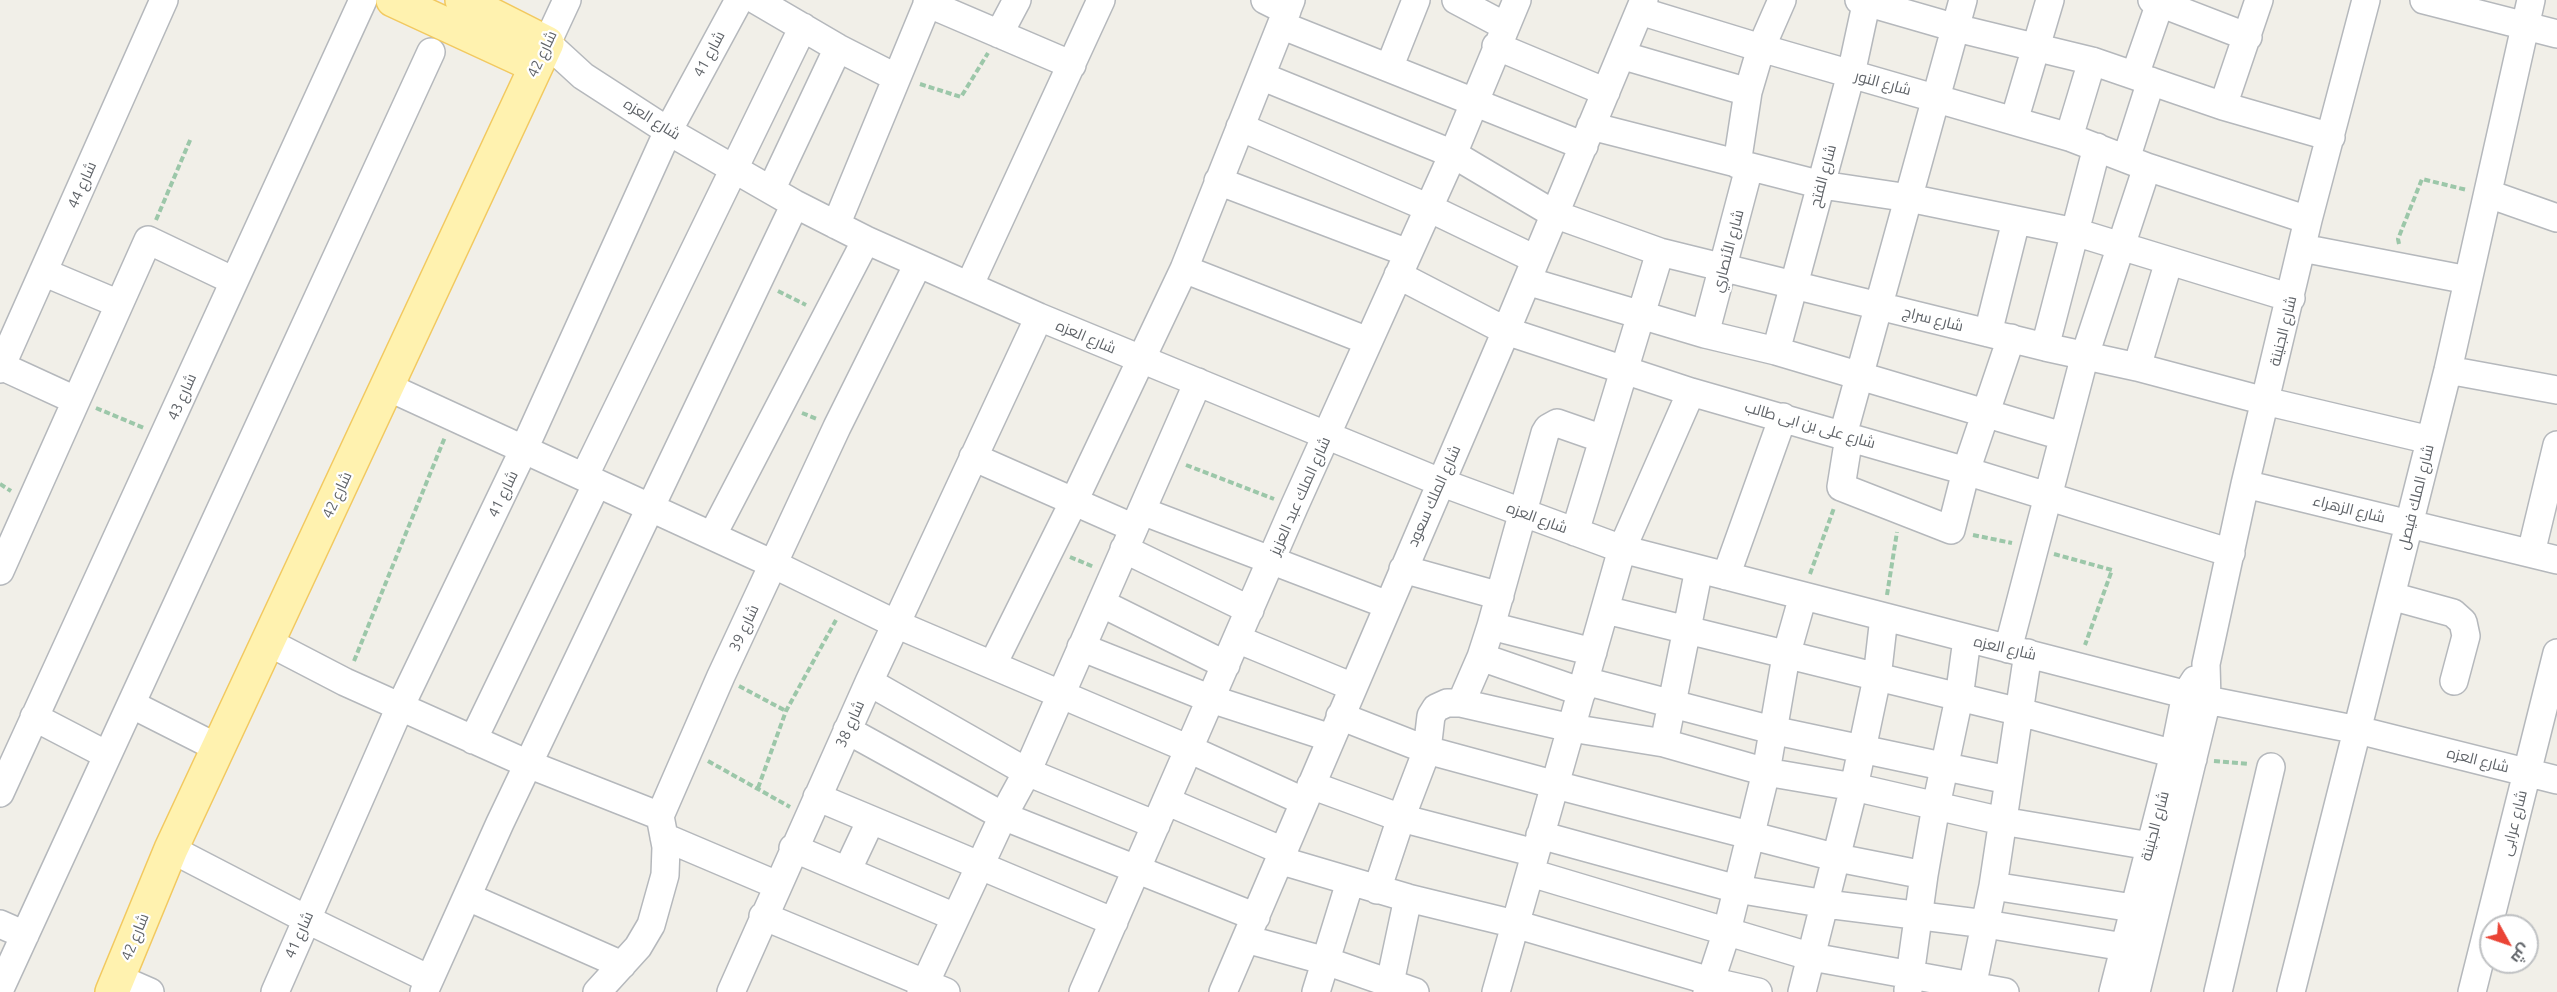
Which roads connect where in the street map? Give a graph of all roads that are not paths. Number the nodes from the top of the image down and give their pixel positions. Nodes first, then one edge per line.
1 (164, 0) edge
2 (363, 0) edge
3 (393, 0) edge
4 (462, 0) edge
5 (567, 0) edge
6 (739, 0) edge
7 (756, 0) edge
8 (1017, 0) edge
9 (1101, 0) edge
10 (1416, 0) edge
11 (1456, 0) edge
12 (1516, 0) edge
13 (1782, 0) edge
14 (1963, 0) edge
15 (2050, 0) edge
16 (2259, 0) edge
17 (2366, 0) edge
18 (2424, 0) edge
19 (2531, 0) edge
20 (1865, 1) edge
21 (928, 2) edge
22 (2165, 3) edge
23 (1642, 5) edge
24 (1281, 9) edge
25 (2524, 26) junction
26 (803, 27) junction
27 (1956, 28) junction
28 (999, 34) junction
29 (2557, 34) edge
30 (1501, 36) junction
31 (2248, 37) junction
32 (838, 48) junction
33 (1761, 48) junction
34 (2034, 48) junction
35 (431, 52) dead end
36 (542, 55) junction
37 (1621, 55) junction
38 (2092, 61) junction
39 (1072, 66) junction
40 (1389, 68) junction
41 (1851, 74) junction
42 (1261, 76) junction
43 (895, 77) junction
44 (2143, 78) junction
45 (1606, 92) junction
46 (1748, 92) junction
47 (1936, 98) junction
48 (1473, 101) junction
49 (2223, 106) junction
50 (2014, 121) junction
51 (1240, 127) junction
52 (668, 130) junction
53 (1588, 136) junction
54 (2069, 137) junction
55 (2331, 137) junction
56 (2097, 147) junction
57 (1453, 154) junction
58 (2136, 163) junction
59 (1743, 166) junction
60 (733, 167) junction
61 (1218, 181) junction
62 (1822, 185) junction
63 (771, 190) junction
64 (2489, 194) junction
65 (1909, 198) junction
66 (795, 204) junction
67 (1429, 208) junction
68 (1554, 214) junction
69 (2557, 218) edge
70 (2308, 220) junction
71 (2016, 221) junction
72 (836, 225) junction
73 (2075, 232) junction
74 (866, 240) junction
75 (2120, 247) junction
76 (2302, 248) junction
77 (1660, 252) junction
78 (2169, 261) junction
79 (918, 264) junction
80 (1403, 264) junction
81 (1724, 268) junction
82 (1184, 269) junction
83 (1531, 270) junction
84 (43, 272) junction
85 (2468, 280) junction
86 (234, 281) junction
87 (969, 284) junction
88 (1792, 286) junction
89 (2291, 298) junction
90 (119, 304) junction
91 (1880, 306) junction
92 (1641, 315) junction
93 (1039, 317) junction
94 (1506, 331) junction
95 (1705, 334) junction
96 (1999, 336) junction
97 (1368, 341) junction
98 (2045, 347) junction
99 (1776, 351) junction
100 (2085, 356) junction
101 (1139, 359) junction
102 (2137, 367) junction
103 (1, 368) edge
104 (1624, 370) junction
105 (2448, 370) junction
106 (1861, 378) junction
107 (1198, 382) junction
108 (388, 387) junction
109 (2557, 390) edge
110 (1691, 392) junction
111 (75, 400) junction
112 (2265, 401) junction
113 (1985, 414) junction
114 (1783, 417) junction
115 (1328, 434) junction
116 (1846, 436) junction
117 (2062, 436) junction
118 (1603, 439) junction
119 (2430, 440) junction
120 (2557, 445) edge
121 (524, 449) junction
122 (973, 457) junction
123 (1966, 471) junction
124 (590, 480) junction
125 (1440, 482) junction
126 (2245, 484) junction
127 (2048, 497) junction
128 (1074, 501) junction
129 (650, 508) junction
130 (1522, 513) junction
131 (2409, 524) junction
132 (1133, 529) junction
133 (1575, 532) junction
134 (712, 536) junction
135 (1622, 549) junction
136 (2230, 553) junction
137 (2531, 553) junction
138 (1272, 559) junction
139 (2557, 560) edge
140 (773, 564) junction
141 (1403, 569) junction
142 (1700, 569) junction
143 (0, 570) edge
144 (1726, 576) junction
145 (1500, 596) junction
146 (1803, 596) junction
147 (2391, 596) junction
148 (1101, 603) junction
149 (1388, 605) junction
150 (1250, 610) junction
151 (1606, 610) junction
152 (1884, 617) junction
153 (896, 624) junction
154 (1491, 626) junction
155 (1687, 629) junction
156 (1237, 639) junction
157 (1967, 639) junction
158 (268, 642) junction
159 (1081, 647) junction
160 (2018, 651) junction
161 (1593, 652) junction
162 (2557, 653) edge
163 (1786, 656) junction
164 (1481, 657) junction
165 (993, 664) junction
166 (1226, 665) junction
167 (1877, 678) junction
168 (869, 681) junction
169 (2454, 681) dead end
170 (1353, 687) junction
171 (1584, 687) junction
172 (1061, 693) junction
173 (2197, 697) junction
174 (1959, 698) junction
175 (1211, 699) junction
176 (1672, 702) junction
177 (1461, 703) junction
178 (131, 704) junction
179 (400, 707) junction
180 (2020, 712) junction
181 (34, 717) junction
182 (1336, 727) junction
183 (1571, 728) junction
184 (847, 730) junction
185 (1772, 730) junction
186 (2358, 730) junction
187 (473, 740) junction
188 (1664, 743) junction
189 (218, 748) junction
190 (1189, 749) junction
191 (1427, 750) junction
192 (1861, 751) junction
193 (108, 755) junction
194 (2183, 757) junction
195 (6, 763) edge
196 (528, 764) junction
197 (2271, 767) road end
198 (1945, 768) junction
199 (1027, 772) junction
200 (1766, 772) junction
201 (2527, 772) junction
202 (2008, 780) junction
203 (2557, 780) edge
204 (1556, 785) junction
205 (1854, 787) junction
206 (0, 793) edge
207 (1307, 793) junction
208 (1936, 806) junction
209 (812, 807) junction
210 (1161, 813) junction
211 (1003, 816) junction
212 (1401, 818) junction
213 (871, 820) junction
214 (2002, 821) junction
215 (662, 827) junction
216 (1750, 834) junction
217 (2150, 846) junction
218 (793, 848) junction
219 (171, 849) junction
220 (1536, 854) junction
221 (1281, 855) junction
222 (1838, 858) junction
223 (981, 866) junction
224 (1136, 870) junction
225 (847, 871) junction
226 (1924, 875) junction
227 (1350, 882) junction
228 (777, 885) junction
229 (1994, 886) junction
230 (1737, 889) junction
231 (1377, 890) junction
232 (468, 897) junction
233 (1408, 898) junction
234 (1826, 904) junction
235 (2133, 908) junction
236 (1920, 915) junction
237 (763, 916) junction
238 (955, 917) junction
239 (306, 919) junction
240 (1114, 922) junction
241 (0, 924) edge
242 (1515, 924) junction
243 (1986, 924) junction
244 (1251, 928) junction
245 (1727, 931) junction
246 (25, 935) junction
247 (2124, 947) junction
248 (1812, 957) junction
249 (1326, 961) junction
250 (622, 965) junction
251 (1910, 983) edge
252 (115, 985) edge
253 (426, 985) edge
254 (1709, 987) edge
255 (0, 989) edge
256 (930, 989) edge
257 (1398, 989) edge
258 (1972, 989) edge
259 (150, 992) edge
260 (274, 992) edge
261 (597, 992) edge
262 (731, 992) edge
263 (1083, 992) edge
264 (1223, 992) edge
265 (1316, 992) edge
266 (1496, 992) edge
267 (1758, 992) edge
268 (1802, 992) edge
269 (2005, 992) edge
270 (2113, 992) edge
271 (2136, 992) edge
272 (2218, 992) edge
273 (2291, 992) edge
274 (2472, 992) edge

1 - 84 street, شارع 44
2 - 86 street, شارع 43
3 - 36 main road, شارع العزه
4 - 36 main road, شارع العزه
5 - 36 street, شارع 42
6 - 52 street, شارع 41
7 - 26 street
8 - 28 street
9 - 39 street
10 - 40 street
11 - 30 street
12 - 30 street, شارع الملك عبد العزيز
13 - 33 street, شارع الأنصاري
14 - 27 street
15 - 34 street
16 - 31 street
17 - 55 street, شارع الجنينة
18 - 25 street
19 - 25 street, شارع الملك فيصل
20 - 27 street
20 - 41 street, شارع الفتح
21 - 28 street
21 - 43 street
22 - 31 street
22 - 44 street
23 - 33 street, شارع النور
23 - 37 street, شارع الملك سعود
24 - 40 street
24 - 42 street
25 - 29 street
25 - 64 street, شارع الملك فيصل
26 - 32 street
26 - 60 street
27 - 34 street
27 - 47 street
28 - 39 street
30 - 45 street
30 - 48 street, شارع الملك عبد العزيز
31 - 49 street
32 - 43 street
32 - 63 street
33 - 41 street, شارع النور
33 - 46 street, شارع الأنصاري
34 - 38 street
34 - 50 street
35 - 178 street
36 - 52 street, شارع العزه
36 - 108 main road, شارع 42
37 - 45 street, شارع الملك سعود
37 - 46 street
38 - 44 street
38 - 54 street
39 - 87 street
40 - 48 street
41 - 47 street, شارع النور
41 - 62 street, شارع الفتح
42 - 51 street
42 - 57 street, شارع سراج
43 - 72 street
44 - 49 street
44 - 58 street
45 - 53 street, شارع الملك سعود
46 - 59 street, شارع الأنصاري
47 - 50 street, شارع النور
47 - 65 street
48 - 53 street
48 - 57 street, شارع الملك عبد العزيز
49 - 55 street
50 - 54 street, شارع النور
51 - 61 street
51 - 67 street
52 - 60 street, شارع العزه
52 - 121 street, شارع 41
53 - 59 street
53 - 68 street, شارع الملك سعود
54 - 56 street, شارع النور
55 - 70 street, شارع الجنينة
56 - 58 street, شارع النور
56 - 73 street
57 - 67 street, شارع الملك عبد العزيز
57 - 68 street, شارع سراج
58 - 70 street, شارع النور
58 - 75 street
59 - 62 street
59 - 81 street, شارع الأنصاري
60 - 63 street, شارع العزه
60 - 124 street
61 - 80 street, شارع على بن ابى طالب
61 - 82 street
62 - 65 street
62 - 88 street, شارع الفتح
63 - 66 street, شارع العزه
64 - 69 street
64 - 85 street, شارع الملك فيصل
65 - 71 street
65 - 91 street
66 - 72 street, شارع العزه
66 - 129 street
67 - 80 street, شارع الملك عبد العزيز
67 - 83 street
68 - 77 street, شارع سراج
68 - 83 street, شارع الملك سعود
70 - 76 street, شارع الجنينة
71 - 73 street
71 - 96 street
72 - 74 street, شارع العزه
73 - 75 street
73 - 98 street
74 - 79 street, شارع العزه
74 - 134 street
75 - 78 street
75 - 100 street
76 - 85 street
76 - 89 street, شارع الجنينة
77 - 81 street, شارع سراج
77 - 92 street
78 - 89 street
78 - 102 street
79 - 87 street, شارع العزه
79 - 140 street, شارع 39
80 - 94 street, شارع على بن ابى طالب
80 - 97 street, شارع الملك عبد العزيز
81 - 88 street, شارع سراج
81 - 95 street, شارع الأنصاري
82 - 97 street
82 - 101 street
83 - 92 street
83 - 94 street, شارع الملك سعود
84 - 90 street
84 - 103 street, شارع 44
85 - 105 street, شارع الملك فيصل
86 - 90 street
86 - 181 street, شارع 43
87 - 93 street, شارع العزه
88 - 91 street, شارع سراج
88 - 99 street, شارع الفتح
89 - 112 street, شارع الجنينة
90 - 111 street
91 - 96 street, شارع سراج
91 - 106 street
92 - 95 street
92 - 104 street
93 - 101 street, شارع العزه
93 - 122 street, شارع 38
94 - 104 street, شارع على بن ابى طالب
94 - 125 street, شارع الملك سعود
95 - 99 street
96 - 98 street, شارع سراج
96 - 113 street
97 - 115 street, شارع الملك عبد العزيز
98 - 100 street, شارع سراج
99 - 106 street
100 - 102 street, شارع سراج
100 - 117 street
101 - 107 street, شارع العزه
101 - 128 street
102 - 112 street, شارع سراج
103 - 111 street
104 - 110 street, شارع على بن ابى طالب
104 - 118 street
105 - 109 street
105 - 119 street, شارع الملك فيصل
106 - 113 street
106 - 116 street
107 - 115 street, شارع العزه
107 - 132 street
108 - 121 street
108 - 158 main road, شارع 42
110 - 114 street, شارع على بن ابى طالب
110 - 135 street
111 - 143 street
112 - 119 street, شارع سراج
112 - 126 street, شارع الجنينة
113 - 117 street
113 - 123 street
114 - 116 street, شارع على بن ابى طالب
114 - 144 street
115 - 125 street, شارع العزه
115 - 138 street, شارع الملك عبد العزيز
116 - 123 street, شارع على بن ابى طالب
116 - 123 street
117 - 127 street
118 - 130 street
118 - 133 street
119 - 131 street, شارع الملك فيصل
120 - 137 street
121 - 124 street
121 - 179 street, شارع 41
122 - 128 street
122 - 153 street, شارع 38
123 - 127 street, شارع على بن ابى طالب
124 - 129 street
124 - 187 street
125 - 130 street, شارع العزه
125 - 141 street, شارع الملك سعود
126 - 131 street, شارع الزهراء
126 - 136 street, شارع الجنينة
127 - 136 street, شارع على بن ابى طالب
127 - 160 street
128 - 132 street
128 - 165 street
129 - 134 street
129 - 196 street
130 - 133 street, شارع العزه
130 - 145 street
131 - 137 street, شارع الزهراء
131 - 147 street, شارع الملك فيصل
132 - 138 street
132 - 148 street
132 - 150 street
133 - 135 street, شارع العزه
134 - 140 street
135 - 142 street, شارع العزه
135 - 151 street
136 - 173 street, شارع الجنينة
137 - 139 street, شارع الزهراء
138 - 149 street
138 - 150 street, شارع الملك عبد العزيز
140 - 153 street
140 - 215 street, شارع 39
141 - 145 street
141 - 149 street, شارع الملك سعود
142 - 144 street, شارع العزه
142 - 155 street
144 - 146 street, شارع العزه
145 - 154 street
146 - 152 street, شارع العزه
146 - 163 street
147 - 169 street
147 - 186 street, شارع الملك فيصل
148 - 159 street
148 - 166 street
149 - 170 street, شارع الملك سعود
150 - 156 street, شارع الملك عبد العزيز
151 - 155 street
151 - 161 street
152 - 157 street, شارع العزه
152 - 167 street
153 - 165 street
153 - 168 street, شارع 38
154 - 161 street
154 - 164 street
155 - 163 street
155 - 176 street
156 - 166 street, شارع الملك عبد العزيز
156 - 170 street
157 - 160 street, شارع العزه
157 - 174 street
158 - 179 street
158 - 189 main road, شارع 42
159 - 172 street
159 - 175 street
160 - 173 street, شارع العزه
160 - 180 street
161 - 171 street
162 - 201 street, شارع عرابى
163 - 167 street
163 - 185 street
164 - 171 street
164 - 177 street
165 - 172 street
166 - 175 street, شارع الملك عبد العزيز
167 - 174 street
167 - 192 street
168 - 184 street, شارع 38
168 - 199 street
170 - 182 street, شارع الملك سعود
171 - 176 street
171 - 183 street
172 - 190 street
172 - 199 street
173 - 186 street, شارع العزه
173 - 194 street, شارع الجنينة
174 - 180 street
174 - 198 street
175 - 182 street
175 - 190 street, شارع الملك عبد العزيز
176 - 185 street
176 - 188 street
177 - 183 street
177 - 191 street
178 - 189 street
178 - 193 street
179 - 187 street
179 - 239 street, شارع 41
180 - 194 street
180 - 202 street
181 - 193 street
181 - 195 street, شارع 43
182 - 191 street
182 - 207 street, شارع الملك سعود
183 - 188 street
183 - 204 street
184 - 209 street, شارع 38
184 - 211 street
185 - 192 street
185 - 200 street
186 - 201 street, شارع العزه
186 - 273 street, شارع الملك فيصل
187 - 196 street
188 - 200 street
189 - 219 main road, شارع 42
190 - 207 street
190 - 210 street, شارع الملك عبد العزيز
191 - 204 street
191 - 212 street
192 - 198 street
192 - 205 street
193 - 246 street
194 - 217 street, شارع الجنينة
194 - 271 street, شارع الجنينة
195 - 206 street, شارع 43
196 - 215 street
196 - 232 street
197 - 272 street
198 - 202 street
198 - 208 street
199 - 210 street
199 - 211 street
200 - 205 street
200 - 216 street
201 - 203 street, شارع العزه
201 - 274 street, شارع عرابى
202 - 214 street
204 - 216 street
204 - 220 street
205 - 208 street
205 - 222 street
207 - 212 street
207 - 221 street, شارع الملك سعود
208 - 214 street
208 - 226 street
209 - 213 street
209 - 218 street, شارع 38
210 - 221 street
210 - 224 street, شارع الملك عبد العزيز
211 - 223 street
211 - 224 street
212 - 220 street
212 - 231 street
213 - 223 street
213 - 225 street
214 - 217 street
214 - 229 street
215 - 228 street
215 - 250 street, شارع 39
216 - 222 street
216 - 230 street
217 - 235 street, شارع الجنينة
218 - 225 street
218 - 228 street, شارع 38
219 - 239 street
219 - 252 main road, شارع 42
220 - 230 street
220 - 242 street
220 - 245 street
221 - 227 street
221 - 244 street, شارع الملك سعود
222 - 226 street
222 - 234 street
223 - 238 street
223 - 240 street
224 - 240 street, شارع الملك عبد العزيز
224 - 244 street
225 - 238 street
226 - 236 street
227 - 231 street
227 - 249 street
228 - 237 street, شارع 38
229 - 235 street
229 - 243 street
230 - 234 street
230 - 245 street
231 - 233 street
232 - 250 street
232 - 253 street
233 - 242 street
233 - 257 street
234 - 236 street
234 - 248 street
235 - 247 street, شارع الجنينة
236 - 243 street
236 - 251 street
237 - 256 street
237 - 262 street, شارع 38
238 - 256 street
239 - 253 street
239 - 260 street, شارع 41
240 - 263 street, شارع الملك عبد العزيز
241 - 246 street
242 - 254 street
242 - 266 street
243 - 247 street
243 - 258 street
244 - 249 street
244 - 264 street, شارع الملك سعود
245 - 248 street
245 - 254 street
246 - 255 street
247 - 270 street, شارع الجنينة
248 - 251 street
248 - 268 street
249 - 257 street
249 - 265 street
250 - 261 street, شارع 39
251 - 258 street
252 - 259 street
254 - 267 street
258 - 269 street

